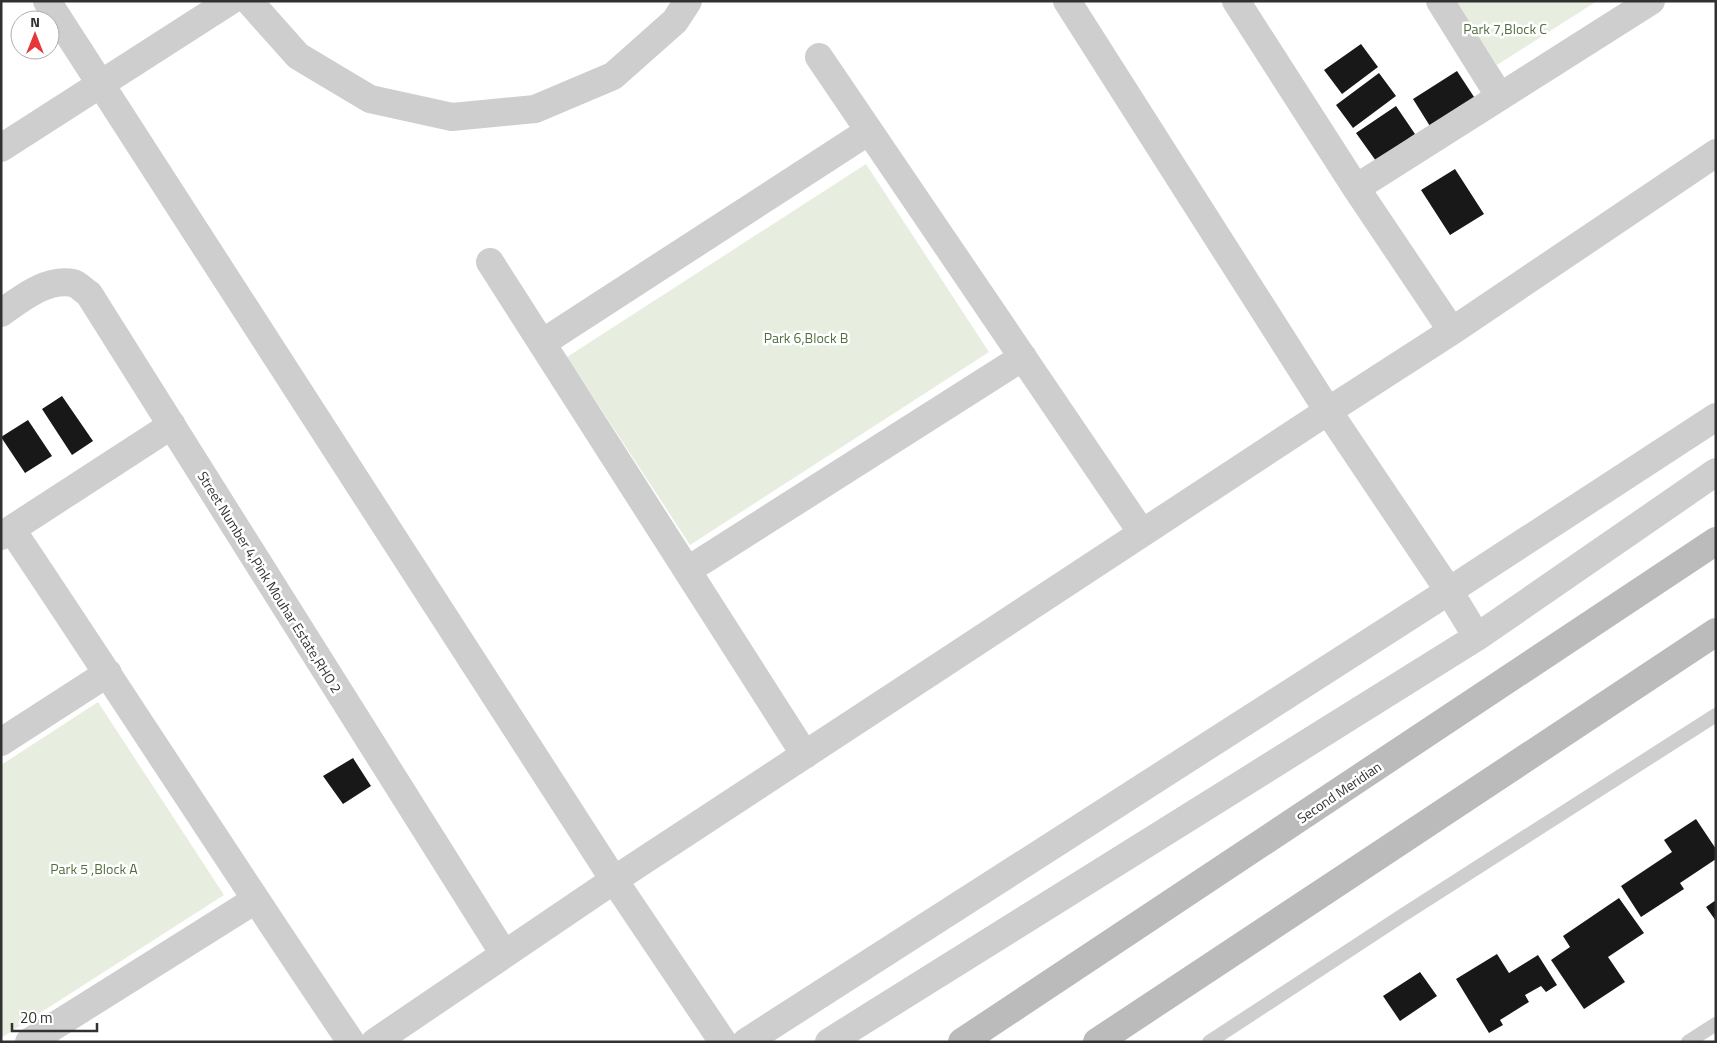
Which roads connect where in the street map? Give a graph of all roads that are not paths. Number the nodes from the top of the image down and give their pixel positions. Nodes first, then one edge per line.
1 (47, 1) edge
2 (230, 1) edge
3 (250, 1) edge
4 (688, 1) edge
5 (1067, 1) edge
6 (1236, 1) edge
7 (1440, 1) edge
8 (1651, 1) edge
9 (820, 57) dead end
10 (102, 84) junction
11 (1500, 97) junction
12 (869, 131) junction
13 (1, 148) edge
14 (1716, 154) edge
15 (1356, 188) junction
16 (490, 262) dead end
17 (1, 313) edge
18 (1452, 331) junction
19 (542, 344) junction
20 (1022, 357) junction
21 (1328, 411) junction
22 (1716, 417) edge
23 (172, 424) junction
24 (1716, 472) edge
25 (6, 533) edge
26 (1142, 533) junction
27 (1716, 541) edge
28 (688, 570) junction
29 (1449, 591) junction
30 (1716, 632) edge
31 (1477, 637) junction
32 (108, 673) junction
33 (1716, 715) edge
34 (1, 742) edge
35 (805, 755) junction
36 (614, 880) junction
37 (255, 900) junction
38 (504, 954) junction
39 (1716, 1024) edge
40 (29, 1042) edge
41 (351, 1042) edge
42 (375, 1042) edge
43 (724, 1042) edge
44 (746, 1042) edge
45 (829, 1042) edge
46 (962, 1042) edge
47 (1097, 1042) edge
48 (1209, 1042) edge
49 (1688, 1042) edge

1 - 10 street
2 - 10 street
3 - 4 street
5 - 21 street
6 - 15 street
7 - 11 street
8 - 11 street
9 - 12 street
10 - 13 street
10 - 36 street
11 - 15 street
12 - 19 street
12 - 20 street
14 - 18 street
15 - 18 street
16 - 19 street
17 - 23 street, Street Number 4,Pink Mouhar Estate,RHO 2
18 - 21 street
19 - 28 street
20 - 26 street
20 - 28 street
21 - 26 street
21 - 29 street
22 - 29 street
23 - 25 street
23 - 38 street, Street Number 4,Pink Mouhar Estate,RHO 2
24 - 31 street
25 - 32 street
26 - 35 street
27 - 46 street, Second Meridian
28 - 35 street
29 - 31 street
29 - 44 street
30 - 47 street
31 - 45 street
32 - 34 street
32 - 37 street
33 - 48 lane
35 - 36 street
36 - 38 street
36 - 43 street
37 - 40 street
37 - 41 street
38 - 42 street
39 - 49 lane

